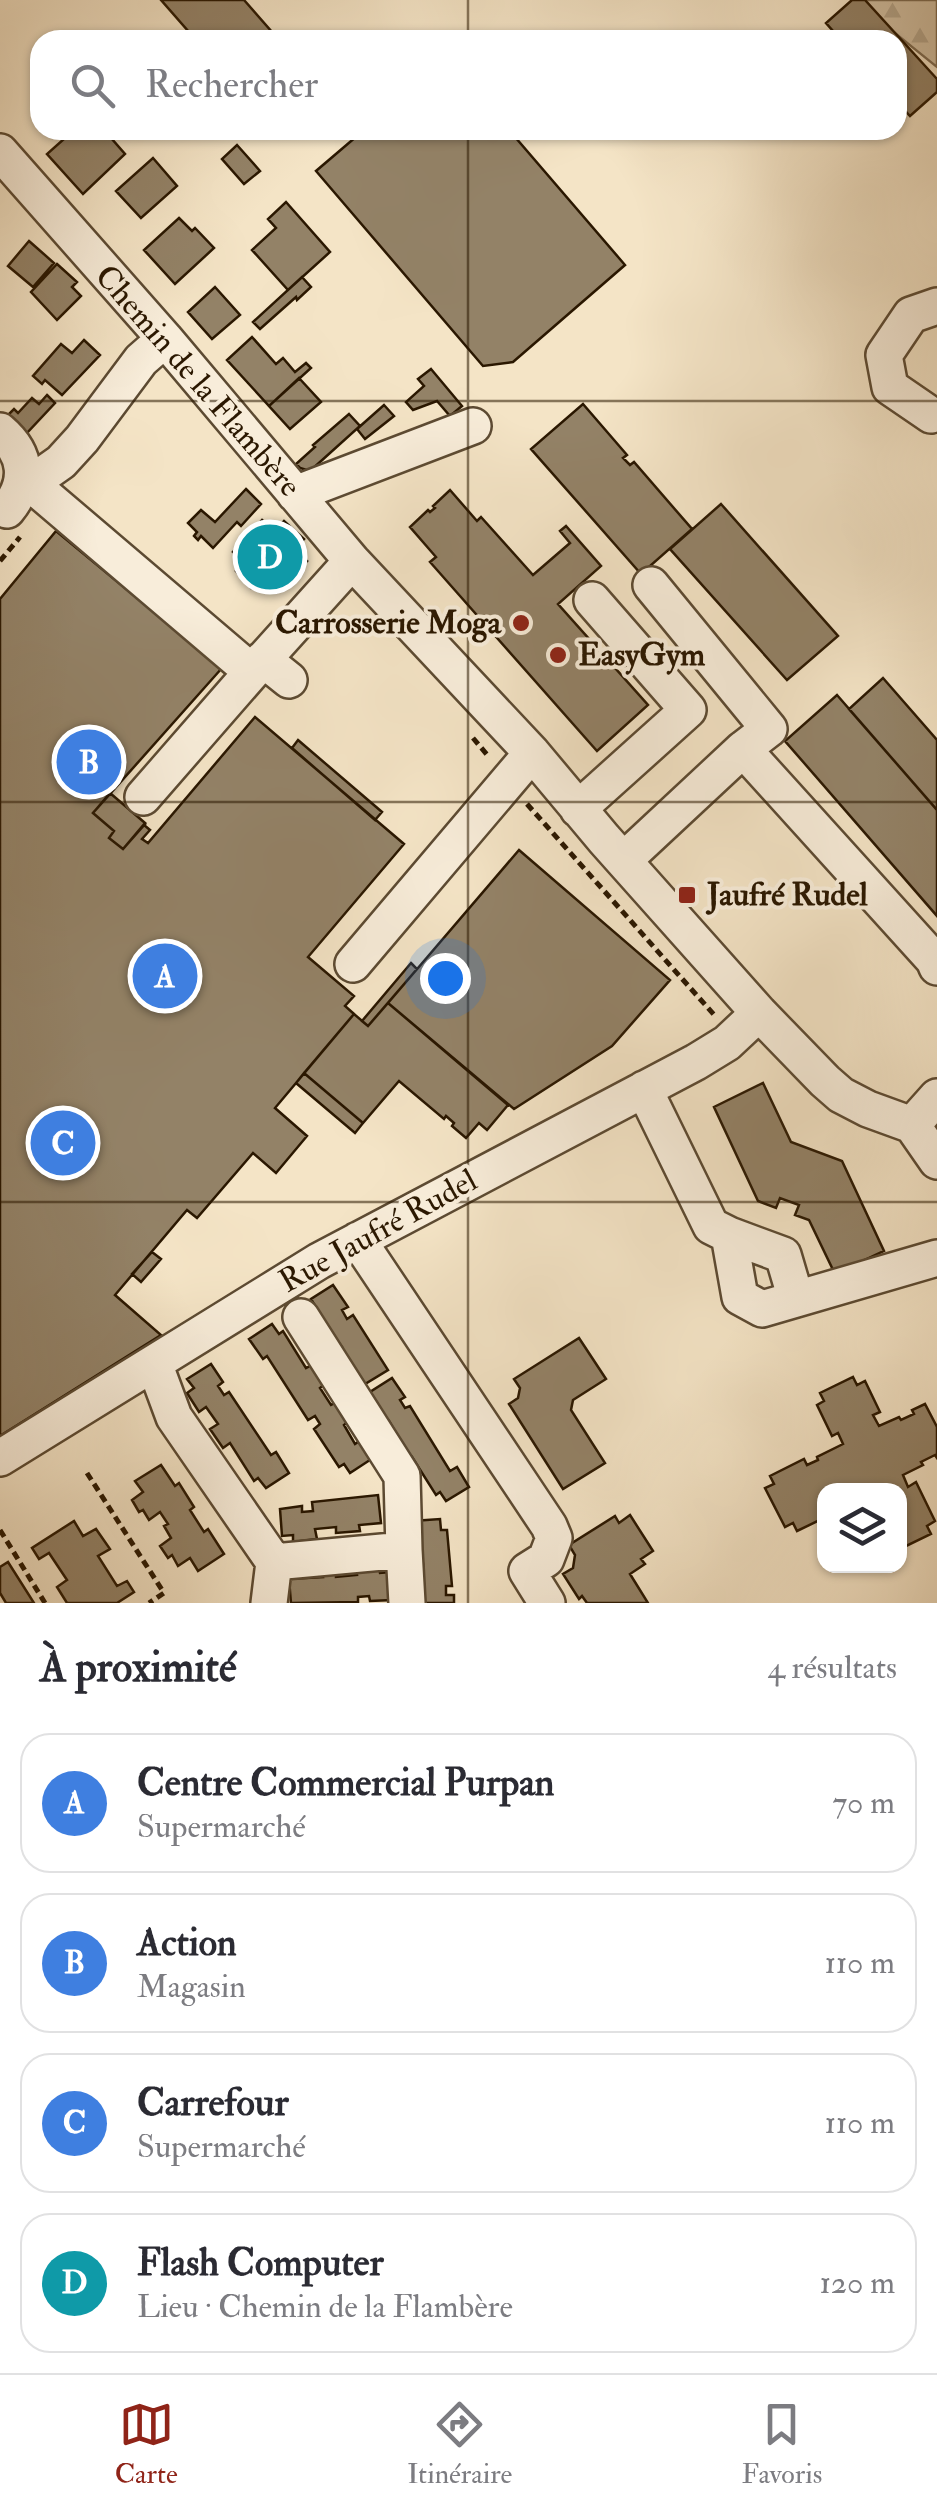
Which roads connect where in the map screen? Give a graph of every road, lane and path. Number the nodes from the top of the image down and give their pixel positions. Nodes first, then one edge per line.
1 (0, 152) edge
2 (937, 306) edge
3 (165, 339) junction
4 (931, 415) dead end
5 (472, 426) dead end
6 (0, 431) edge
7 (23, 477) junction
8 (295, 494) junction
9 (4, 514) edge
10 (68, 517) junction
11 (352, 560) junction
12 (651, 585) dead end
13 (592, 600) dead end
14 (268, 670) junction
15 (743, 749) junction
16 (532, 753) junction
17 (142, 797) dead end
18 (578, 809) junction
19 (624, 860) junction
20 (353, 964) dead end
21 (937, 968) edge
22 (759, 1012) junction
23 (644, 1089) junction
24 (937, 1097) edge
25 (912, 1125) junction
26 (937, 1161) edge
27 (716, 1224) junction
28 (358, 1240) junction
29 (937, 1258) edge
30 (796, 1299) junction
31 (301, 1317) dead end
32 (154, 1363) junction
33 (0, 1458) edge
34 (87, 1473) dead end
35 (0, 1530) edge
36 (404, 1550) junction
37 (274, 1562) junction
38 (45, 1603) edge
39 (149, 1603) edge
40 (269, 1603) edge
41 (406, 1603) edge
42 (547, 1603) edge

1 - 3 street, Chemin de la Flambère
2 - 4 street
3 - 7 street
3 - 8 street, Chemin de la Flambère
5 - 8 street
6 - 7 street
7 - 9 street
7 - 10 street
8 - 11 street, Chemin de la Flambère
9 - 10 street
10 - 14 street
11 - 14 street
11 - 16 street, Chemin de la Flambère
12 - 15 street
13 - 18 street
14 - 17 street
15 - 19 street
15 - 21 street
16 - 18 street, Chemin de la Flambère
16 - 20 street
18 - 19 street, Chemin de la Flambère
19 - 22 street, Chemin de la Flambère
22 - 23 street, Rue Jaufré Rudel
22 - 25 street, Chemin de la Flambère
23 - 27 street
23 - 28 street, Rue Jaufré Rudel
24 - 25 street
25 - 26 street
27 - 30 street
27 - 30 street
28 - 32 street, Rue Jaufré Rudel
28 - 42 street
29 - 30 street
31 - 36 street
32 - 33 street, Rue Jaufré Rudel
32 - 37 street
34 - 39 path
35 - 38 path
36 - 37 street
36 - 41 street
37 - 40 street

